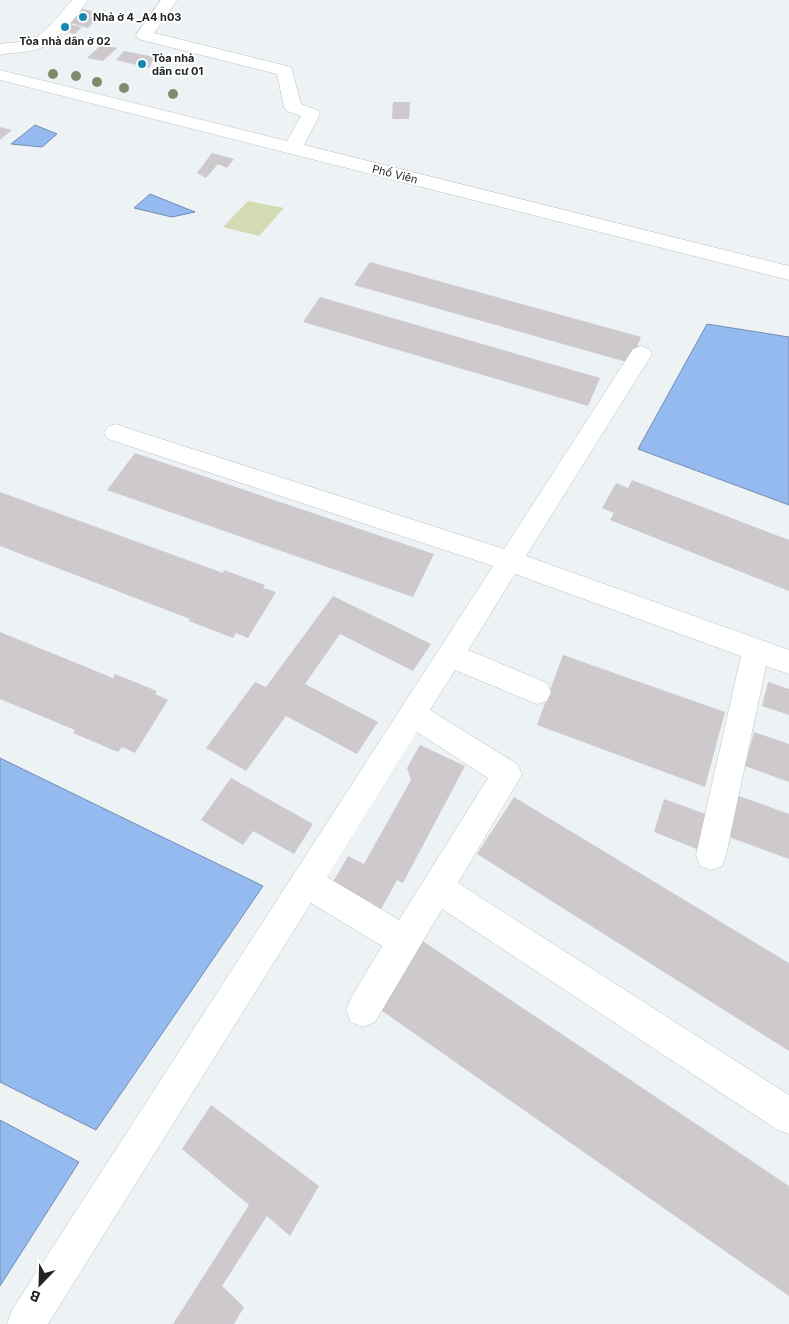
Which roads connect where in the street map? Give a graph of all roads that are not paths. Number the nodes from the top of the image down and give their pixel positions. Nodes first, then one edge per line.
1 (80, 0) edge
2 (168, 0) edge
3 (0, 50) edge
4 (0, 76) edge
5 (293, 148) junction
6 (789, 273) edge
7 (641, 354) dead end
8 (116, 433) dead end
9 (509, 561) junction
10 (756, 650) junction
11 (449, 655) junction
12 (789, 662) edge
13 (537, 692) dead end
14 (412, 714) junction
15 (711, 855) dead end
16 (306, 882) junction
17 (437, 888) junction
18 (404, 941) junction
19 (363, 1010) dead end
20 (789, 1116) edge
21 (26, 1324) edge

1 - 3 street
2 - 5 street
4 - 5 street, Phố Viên
5 - 6 street, Phố Viên
7 - 9 street
8 - 9 street
9 - 10 street
9 - 11 street
10 - 12 street
10 - 15 street
11 - 13 street
11 - 14 street
14 - 16 street
14 - 17 street
16 - 18 street
16 - 21 street
17 - 18 street
17 - 20 street
18 - 19 street

